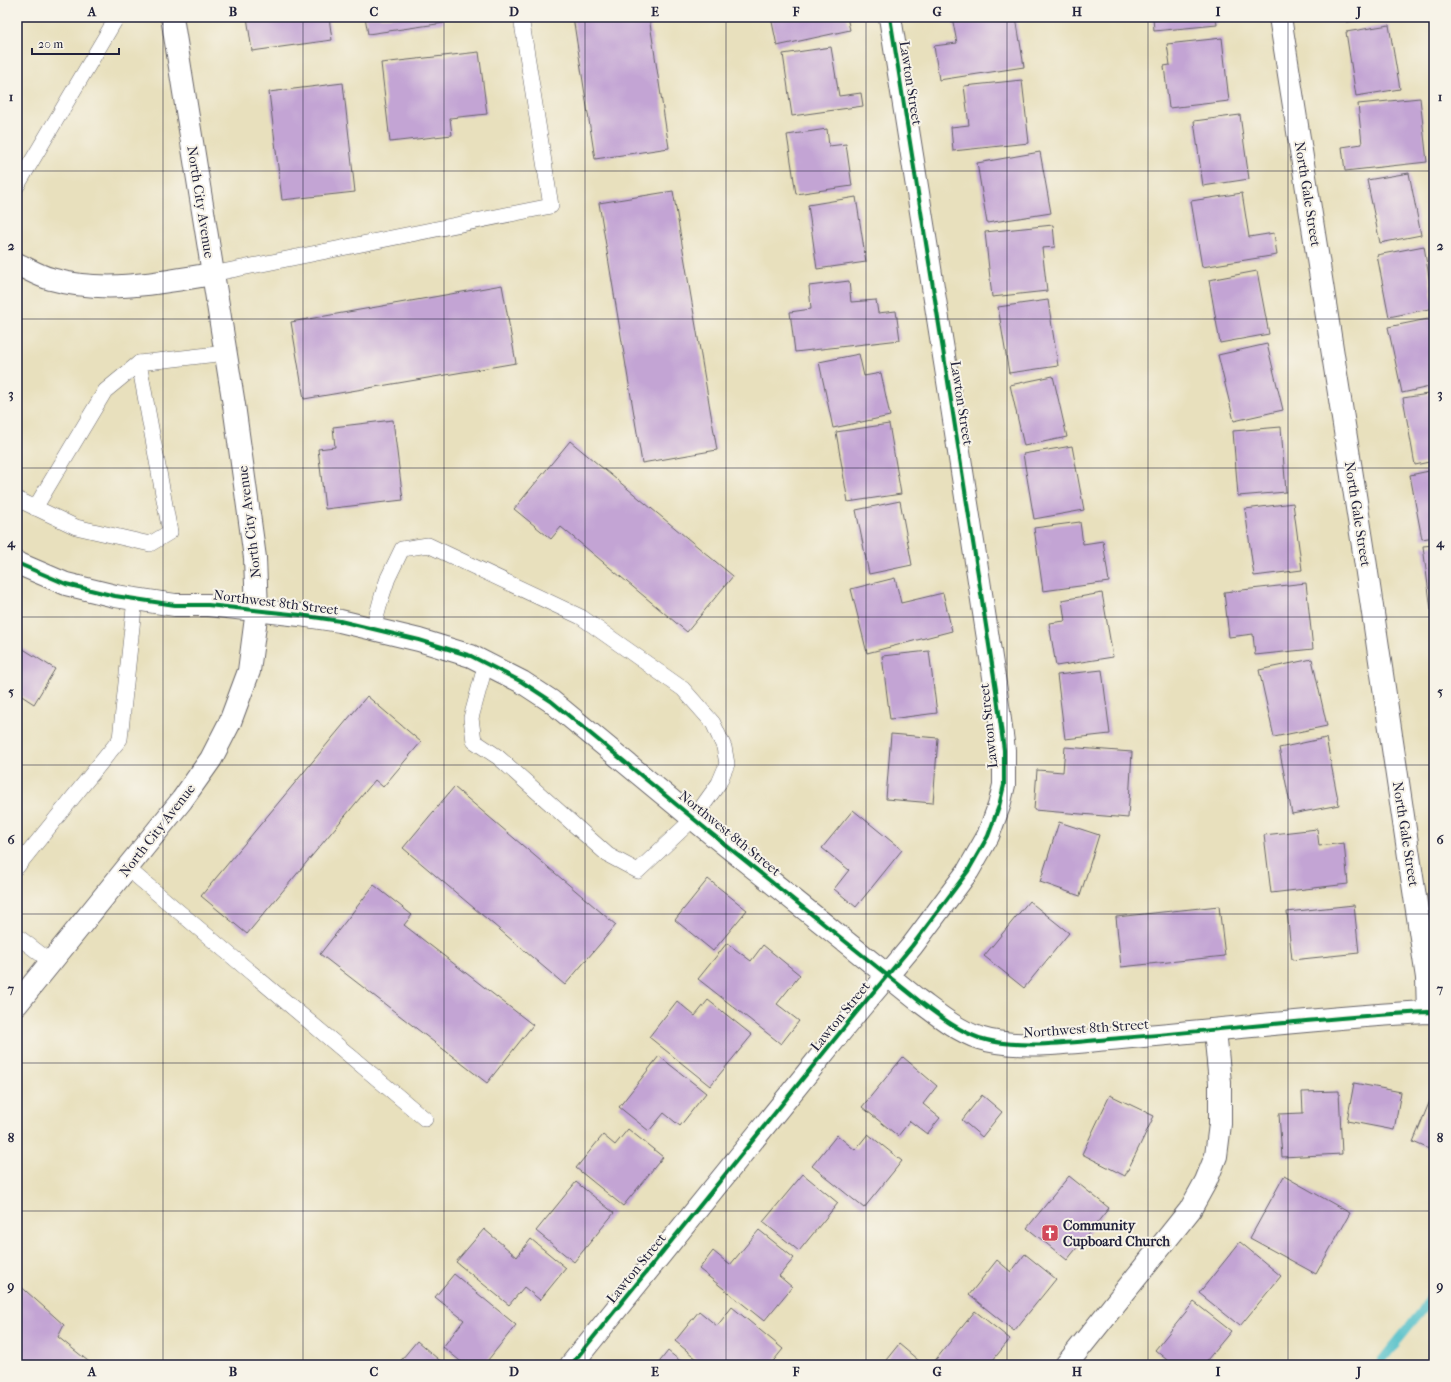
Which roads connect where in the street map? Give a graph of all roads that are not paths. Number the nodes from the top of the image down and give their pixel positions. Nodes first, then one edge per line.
1 (117, 17) edge
2 (172, 17) edge
3 (521, 17) edge
4 (890, 17) edge
5 (1280, 17) edge
6 (17, 186) edge
7 (17, 264) edge
8 (212, 274) junction
9 (226, 353) junction
10 (139, 363) junction
11 (17, 499) edge
12 (35, 508) junction
13 (17, 563) edge
14 (135, 599) junction
15 (257, 610) junction
16 (373, 629) junction
17 (486, 663) junction
18 (694, 818) junction
19 (17, 867) edge
20 (126, 868) junction
21 (17, 936) edge
22 (51, 962) junction
23 (888, 976) junction
24 (17, 1004) edge
25 (1431, 1012) edge
26 (1215, 1030) junction
27 (425, 1119) dead end
28 (571, 1365) edge
29 (1066, 1365) edge

1 - 6 lane
2 - 8 street, North City Avenue
3 - 8 lane
4 - 23 street, Lawton Street
5 - 25 street, North Gale Street
7 - 8 street
8 - 9 street, North City Avenue
9 - 10 lane
9 - 15 street, North City Avenue
10 - 12 lane
10 - 12 lane
11 - 12 lane
13 - 14 street, Northwest 8th Street
14 - 15 street, Northwest 8th Street
14 - 19 lane
15 - 16 street, Northwest 8th Street
15 - 20 street, North City Avenue
16 - 17 street, Northwest 8th Street
16 - 18 lane
17 - 18 street, Northwest 8th Street
17 - 18 lane
18 - 23 street, Northwest 8th Street
20 - 22 street, North City Avenue
20 - 27 lane
21 - 22 lane
22 - 24 street, North City Avenue
23 - 26 street, Northwest 8th Street
23 - 28 street, Lawton Street
25 - 26 street, Northwest 8th Street
26 - 29 street

